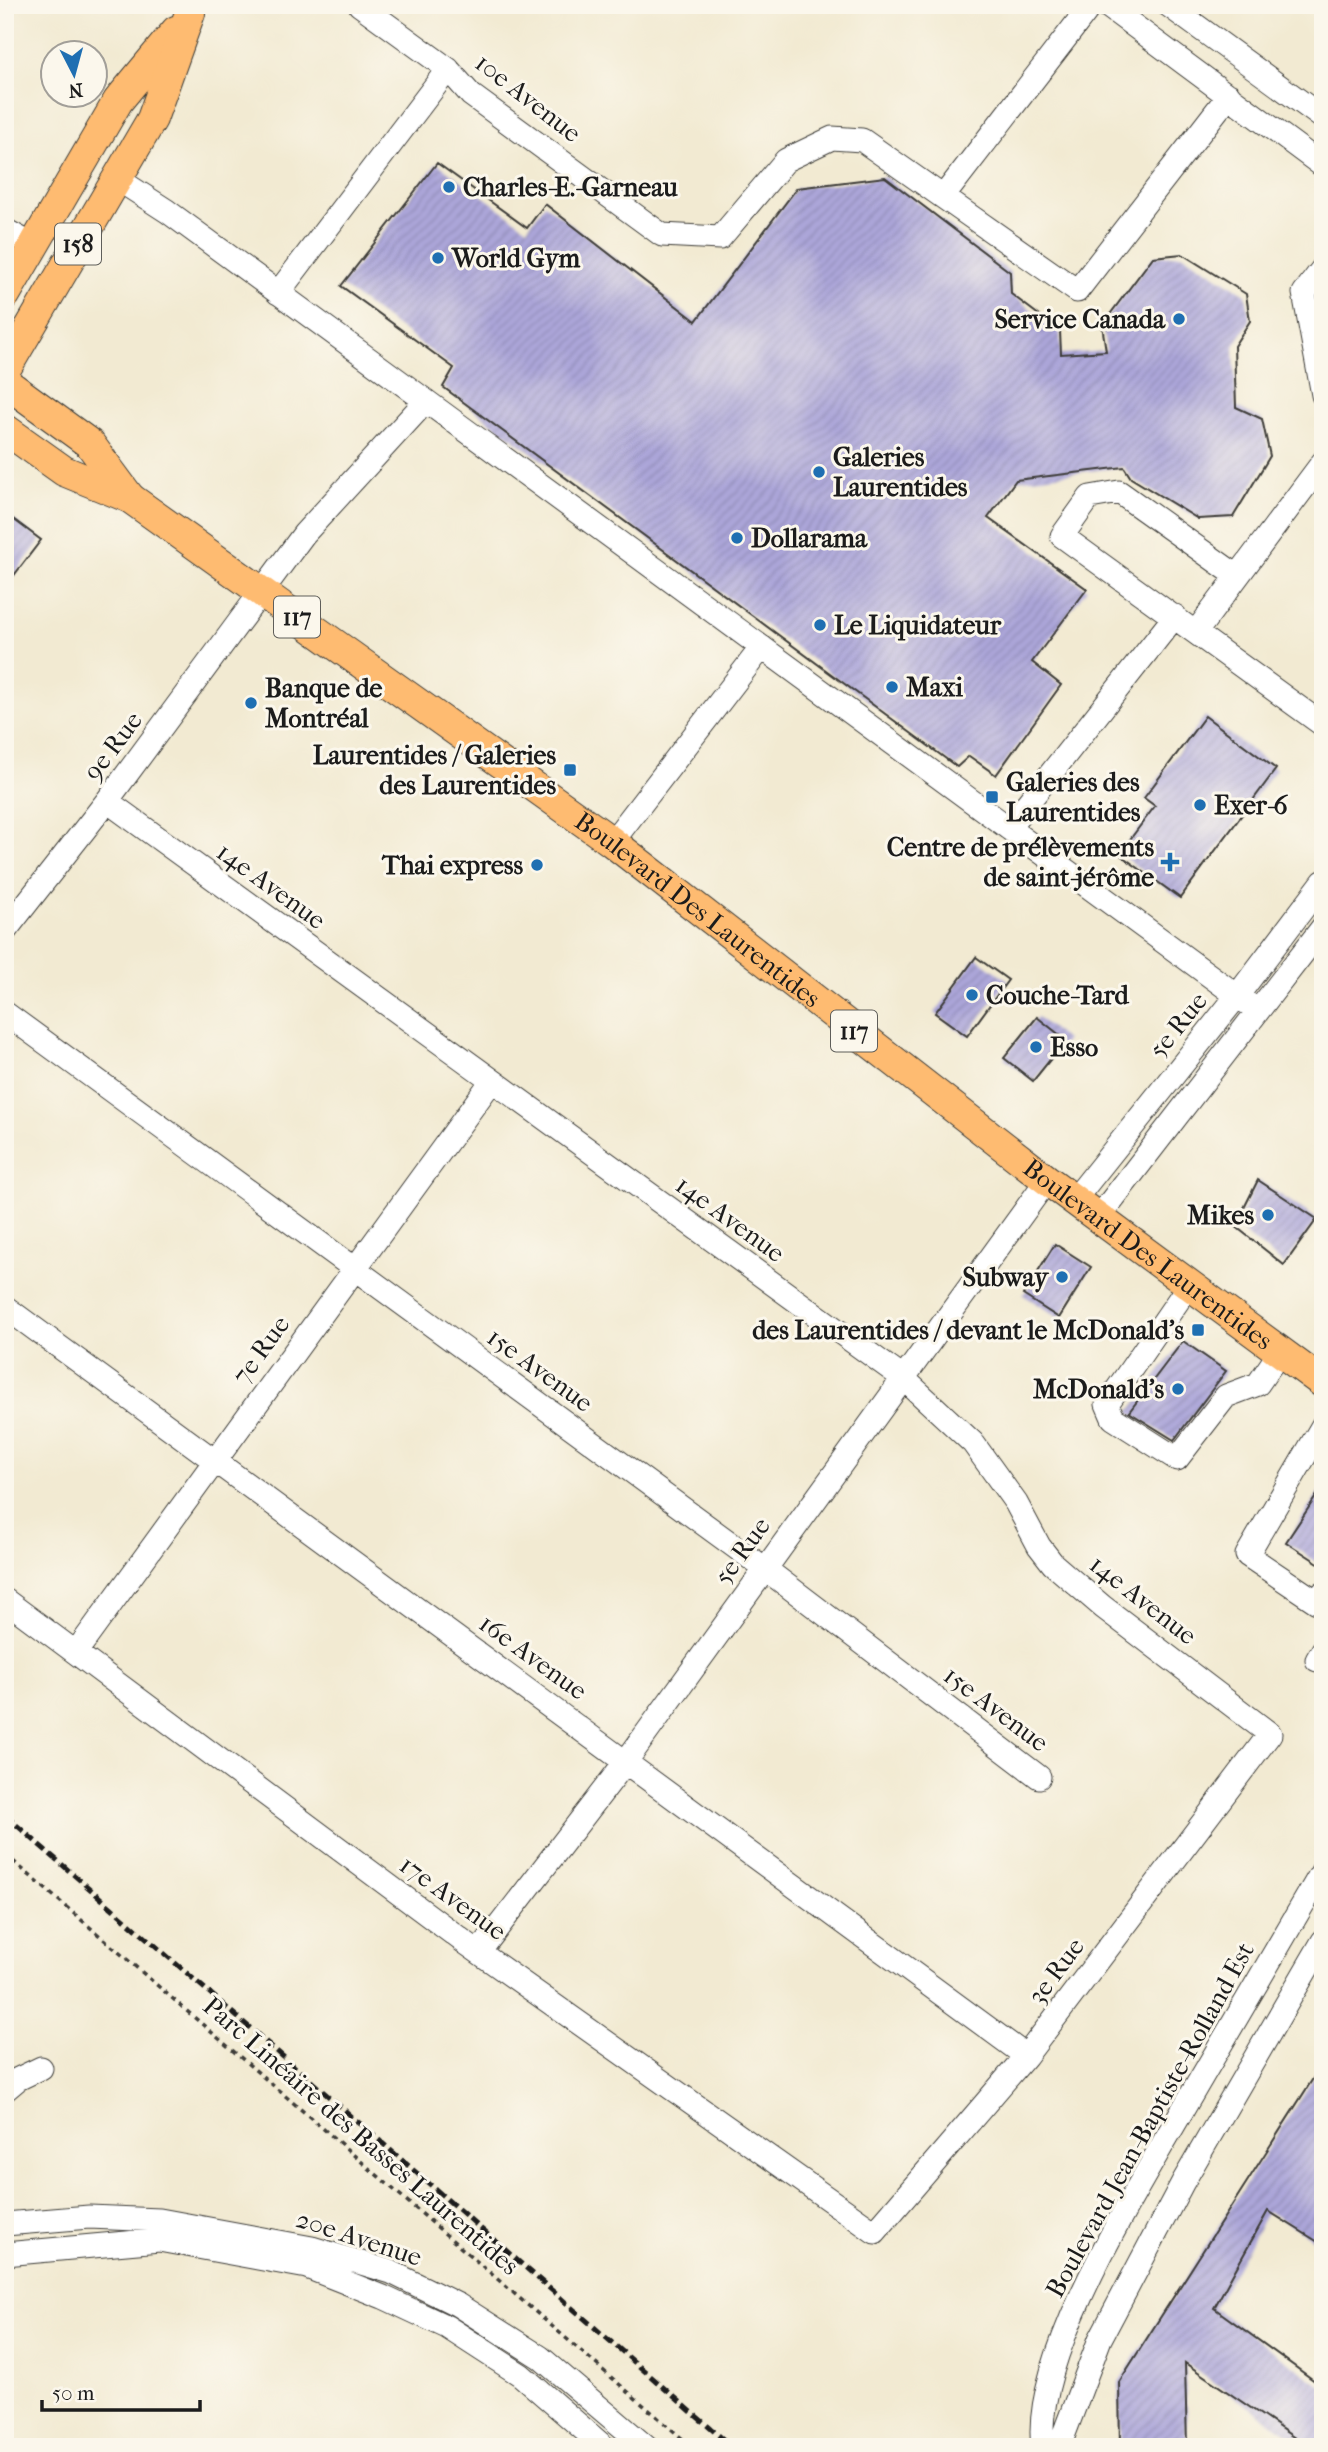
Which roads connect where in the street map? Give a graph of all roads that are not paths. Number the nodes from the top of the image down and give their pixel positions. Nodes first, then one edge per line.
1 (360, 5) edge
2 (1091, 5) edge
3 (1106, 5) edge
4 (1168, 5) edge
5 (187, 8) edge
6 (448, 69) junction
7 (1229, 95) junction
8 (1323, 118) edge
9 (1323, 166) edge
10 (116, 178) junction
11 (943, 197) junction
12 (5, 230) edge
13 (34, 246) junction
14 (1323, 268) edge
15 (278, 293) junction
16 (5, 295) edge
17 (5, 370) edge
18 (5, 382) edge
19 (1323, 395) edge
20 (426, 401) junction
21 (5, 429) edge
22 (1323, 463) edge
23 (131, 498) junction
24 (1237, 576) junction
25 (263, 592) junction
26 (1175, 616) junction
27 (1196, 632) junction
28 (761, 648) junction
29 (1323, 724) edge
30 (107, 801) junction
31 (1008, 828) junction
32 (612, 842) junction
33 (1323, 883) edge
34 (1323, 927) edge
35 (5, 931) edge
36 (1237, 996) junction
37 (1258, 1011) junction
38 (5, 1013) edge
39 (491, 1082) junction
40 (1047, 1180) junction
41 (1074, 1200) junction
42 (1098, 1217) junction
43 (355, 1270) junction
44 (1189, 1284) junction
45 (5, 1307) edge
46 (1280, 1352) junction
47 (903, 1378) junction
48 (1323, 1383) edge
49 (1323, 1425) edge
50 (215, 1460) junction
51 (764, 1567) junction
52 (1323, 1593) edge
53 (5, 1600) edge
54 (76, 1652) junction
55 (1270, 1734) joint
56 (627, 1760) junction
57 (1039, 1777) dead end
58 (1323, 1871) edge
59 (1323, 1941) edge
60 (479, 1952) junction
61 (1026, 2056) junction
62 (41, 2068) dead end
63 (1205, 2071) junction
64 (1236, 2090) junction
65 (5, 2091) edge
66 (1146, 2174) junction
67 (1178, 2192) junction
68 (5, 2224) edge
69 (875, 2232) joint
70 (5, 2254) edge
71 (604, 2447) edge
72 (646, 2447) edge
73 (1043, 2447) edge
74 (1059, 2447) edge

1 - 6 street, 10e Avenue
2 - 11 street
3 - 7 street
4 - 8 street
5 - 10 main road, 158
5 - 13 main road, 158
6 - 11 street, 10e Avenue
6 - 15 street
7 - 9 street
7 - 11 street
10 - 15 street
10 - 17 main road, 158
12 - 13 street
13 - 16 main road, 158
14 - 19 street
15 - 20 street
18 - 23 main road, Boulevard Des Laurentides / 117
20 - 25 street, 9e Rue
20 - 28 street
21 - 23 main road, Boulevard Des Laurentides / 117
22 - 24 street
23 - 25 main road, Boulevard Des Laurentides / 117
24 - 26 street
24 - 27 street
25 - 30 street, 9e Rue
25 - 32 main road, Boulevard Des Laurentides / 117
26 - 27 street
26 - 31 street
27 - 29 street
28 - 31 street
28 - 32 street
30 - 35 street, 9e Rue
30 - 39 street, 14e Avenue
31 - 36 street
32 - 40 main road, Boulevard Des Laurentides / 117
33 - 36 street, 5e Rue
34 - 37 street, 5e Rue
36 - 37 street
36 - 41 street, 5e Rue
37 - 42 street, 5e Rue
38 - 43 street, 15e Avenue
39 - 43 street, 7e Rue
39 - 47 street, 14e Avenue
40 - 41 main road, Boulevard Des Laurentides / 117
40 - 47 street, 5e Rue
41 - 42 main road, Boulevard Des Laurentides / 117
42 - 44 main road, Boulevard Des Laurentides / 117
43 - 50 street, 7e Rue
43 - 51 street, 15e Avenue
44 - 46 main road, Boulevard Des Laurentides / 117
44 - 46 street
45 - 50 street, 16e Avenue
46 - 48 main road, Boulevard Des Laurentides / 117
47 - 51 street, 5e Rue
47 - 55 street, 14e Avenue
49 - 52 street
50 - 54 street, 7e Rue
50 - 56 street, 16e Avenue
51 - 56 street, 5e Rue
51 - 57 street, 15e Avenue
53 - 54 street, 17e Avenue
54 - 60 street, 17e Avenue
55 - 61 street, 3e Rue
56 - 60 street, 5e Rue
56 - 61 street, 16e Avenue
58 - 63 street, Boulevard Jean-Baptiste-Rolland Est
59 - 64 street
60 - 69 street, 17e Avenue
61 - 69 street, 3e Rue
62 - 65 street
63 - 64 street
63 - 66 street, Boulevard Jean-Baptiste-Rolland Est
64 - 67 street
66 - 67 street
66 - 73 street, Boulevard Jean-Baptiste-Rolland Est
67 - 74 street
68 - 72 street, 20e Avenue
70 - 71 street, 20e Avenue

